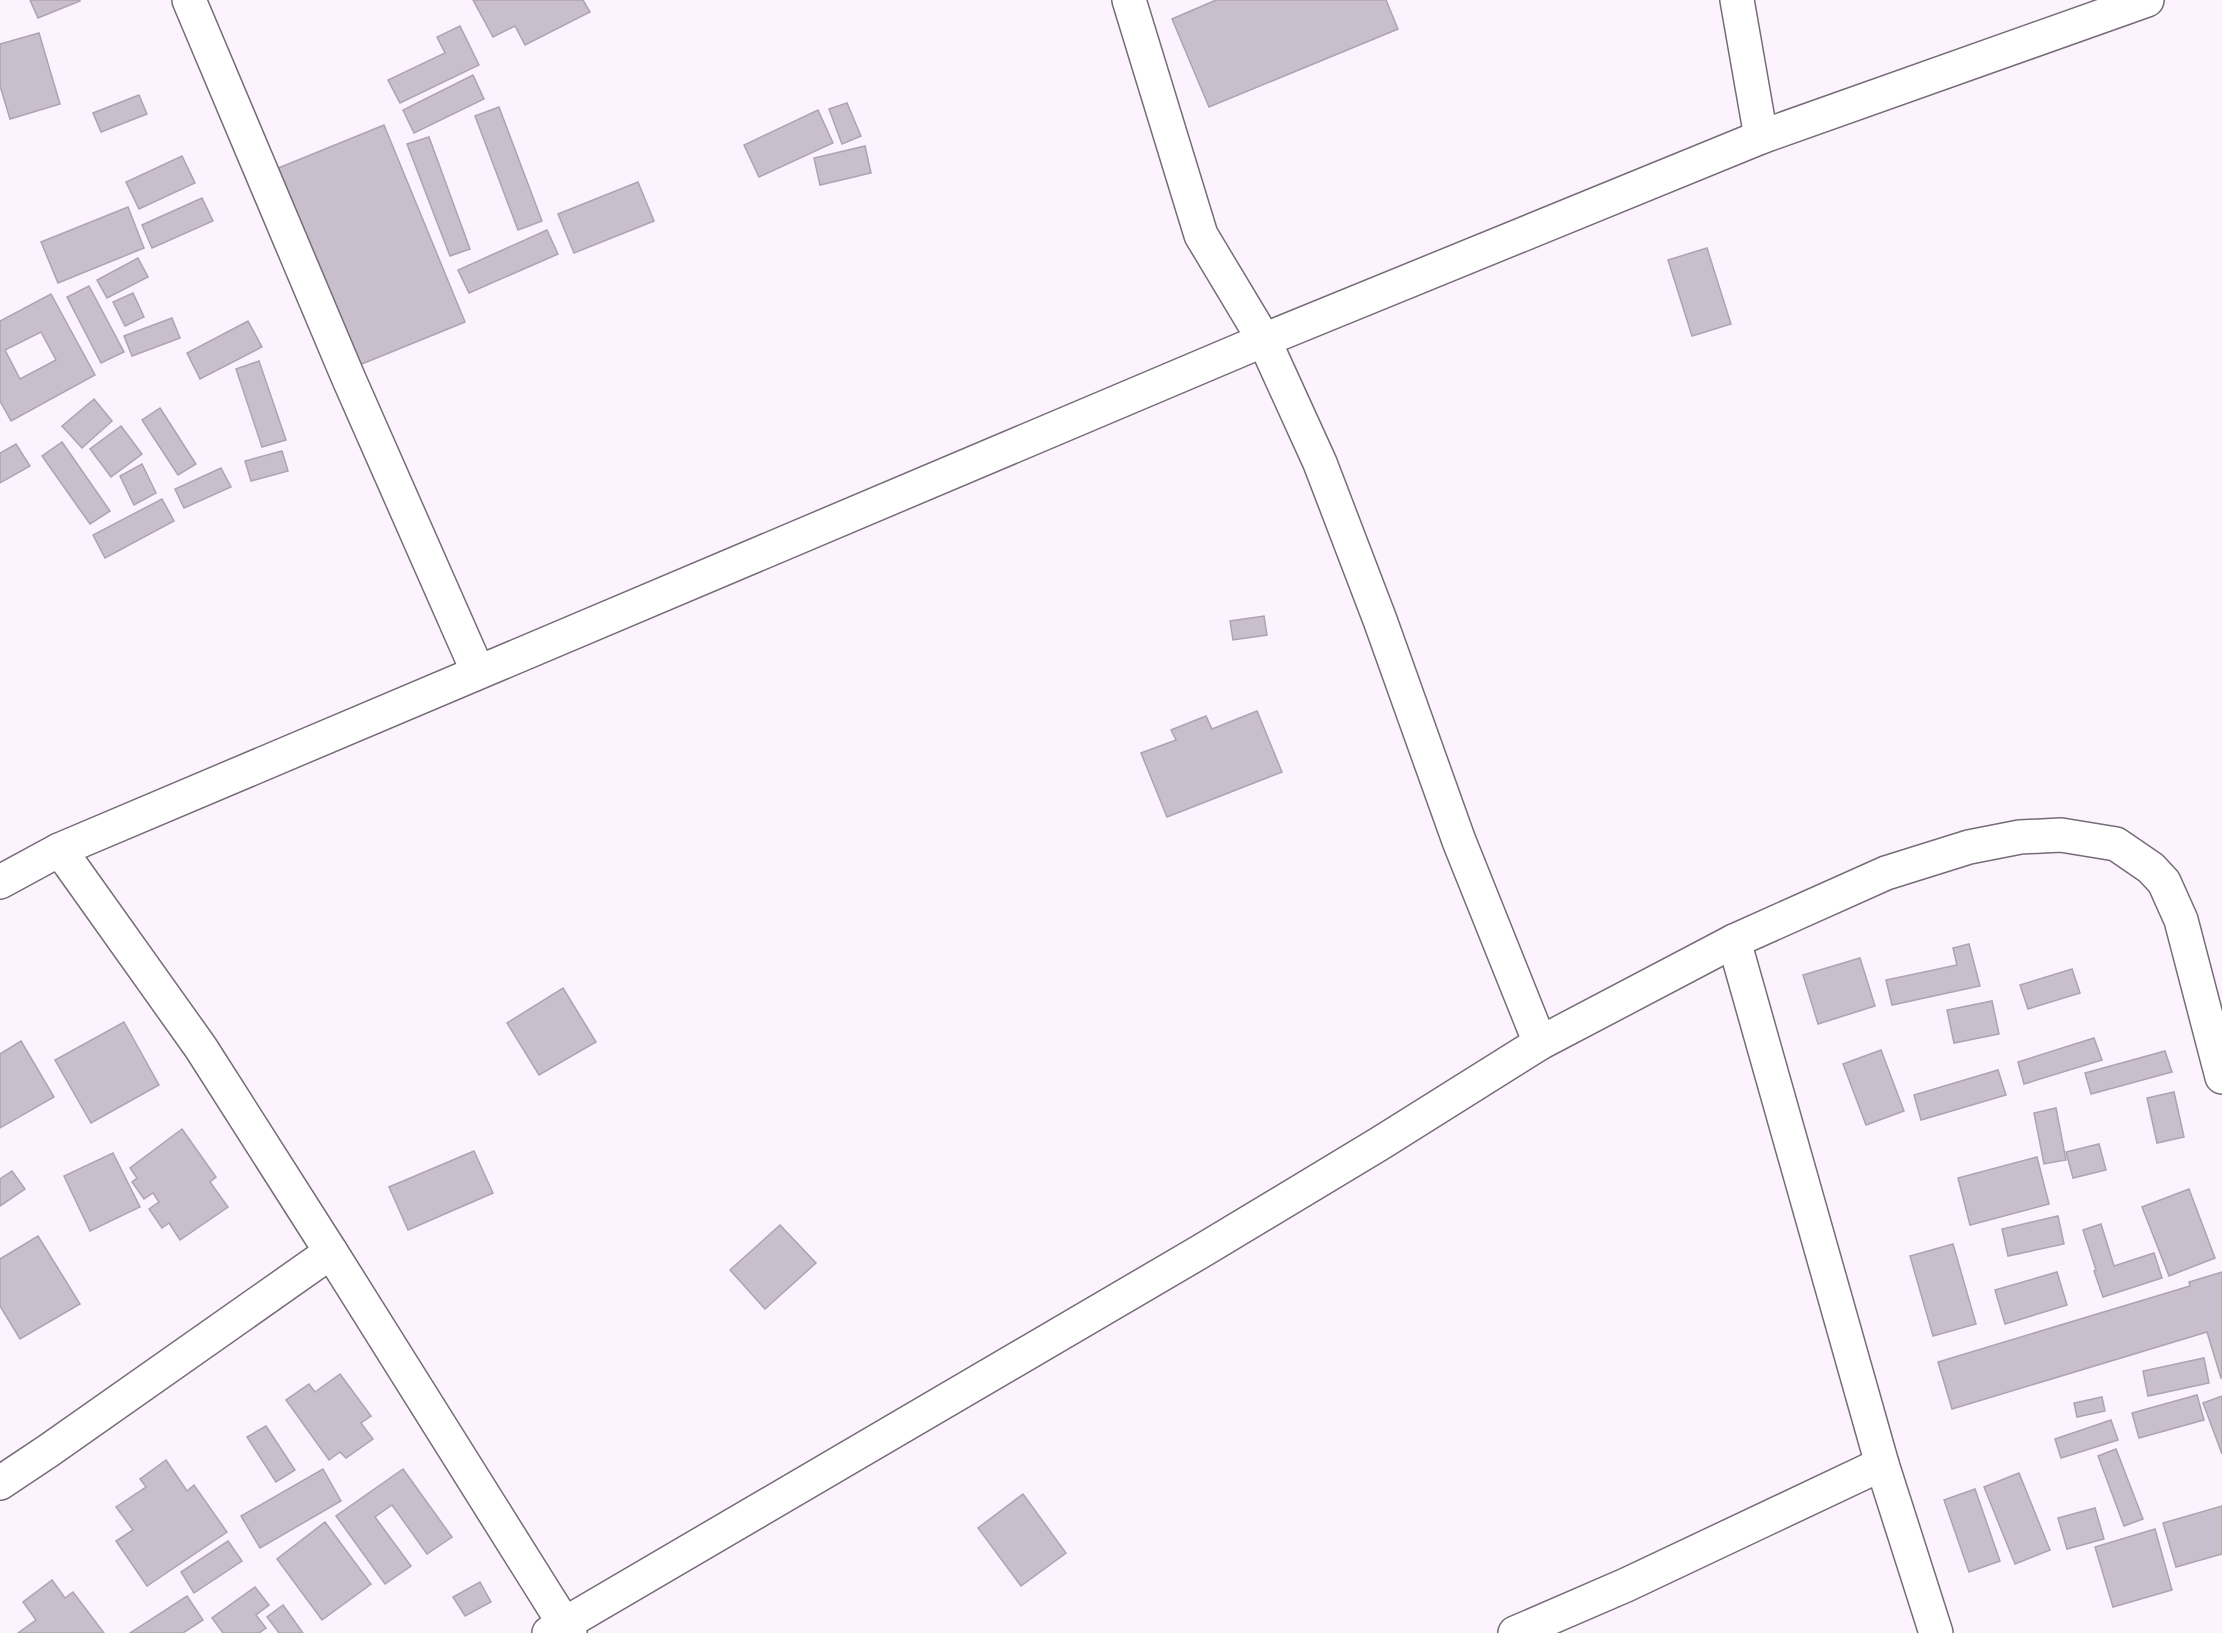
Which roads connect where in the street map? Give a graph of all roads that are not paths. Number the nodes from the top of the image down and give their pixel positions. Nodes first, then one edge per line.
1 (189, 0) edge
2 (1129, 0) edge
3 (1737, 0) edge
4 (2142, 1) edge
5 (1761, 137) junction
6 (1264, 340) junction
7 (478, 672) junction
8 (58, 850) junction
9 (0, 882) edge
10 (1734, 941) junction
11 (1540, 1043) junction
12 (2222, 1077) edge
13 (331, 1251) junction
14 (1882, 1464) junction
15 (0, 1483) edge
16 (561, 1630) edge
17 (1515, 1633) edge
18 (1936, 1633) edge

1 - 7 street
2 - 6 street
3 - 5 street
4 - 5 street
5 - 6 street
6 - 7 street
6 - 11 street
7 - 8 street
8 - 9 street
8 - 13 street
10 - 11 street
10 - 12 street
10 - 14 street
11 - 16 street
13 - 15 street
13 - 16 street
14 - 17 street
14 - 18 street

